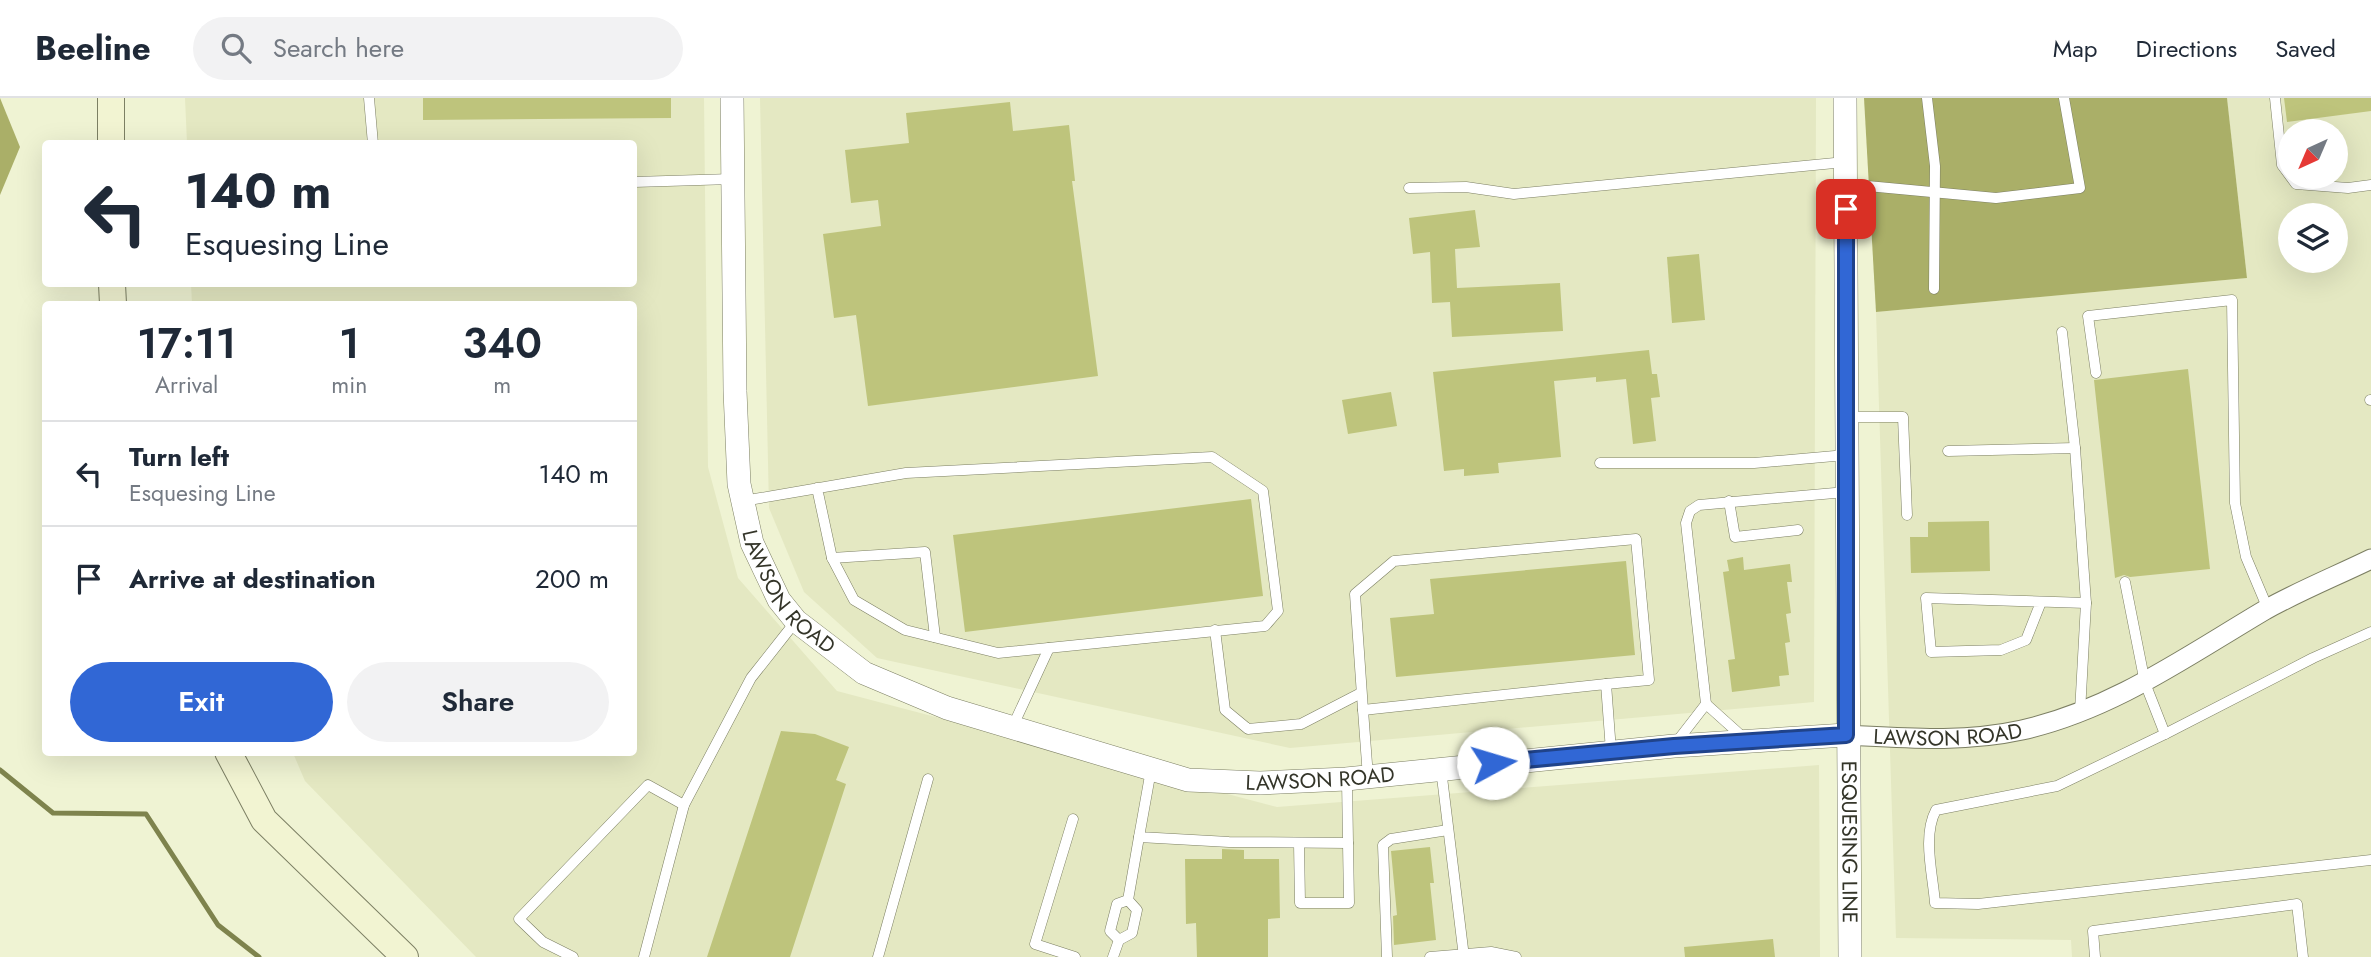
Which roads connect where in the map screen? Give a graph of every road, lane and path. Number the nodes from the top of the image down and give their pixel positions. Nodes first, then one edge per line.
1 (110, 98) edge
2 (369, 98) edge
3 (732, 98) edge
4 (1846, 98) edge
5 (1927, 98) edge
6 (2064, 98) edge
7 (2275, 98) edge
8 (111, 140) edge
9 (373, 140) edge
10 (1846, 173) junction
11 (733, 178) junction
12 (637, 182) edge
13 (2371, 185) edge
14 (1409, 188) dead end
15 (1934, 192) junction
16 (1934, 289) dead end
17 (2062, 332) dead end
18 (2096, 373) dead end
19 (1846, 417) junction
20 (2075, 447) junction
21 (1948, 451) dead end
22 (1846, 455) junction
23 (1600, 463) dead end
24 (817, 488) junction
25 (1846, 492) junction
26 (743, 501) junction
27 (1729, 501) junction
28 (1907, 515) dead end
29 (1798, 530) dead end
30 (832, 558) junction
31 (2371, 559) edge
32 (2125, 582) dead end
33 (2041, 602) junction
34 (2086, 603) junction
35 (2268, 609) junction
36 (796, 621) junction
37 (1215, 630) junction
38 (2371, 632) edge
39 (934, 637) junction
40 (1049, 648) junction
41 (2145, 683) junction
42 (1606, 684) junction
43 (1362, 693) junction
44 (1706, 704) junction
45 (1363, 710) junction
46 (2080, 712) junction
47 (1012, 728) junction
48 (2165, 734) junction
49 (1846, 735) junction
50 (1748, 742) junction
51 (1674, 746) junction
52 (1612, 752) junction
53 (230, 756) edge
54 (1441, 769) junction
55 (1151, 770) junction
56 (1357, 778) junction
57 (928, 779) dead end
58 (684, 806) junction
59 (1073, 819) dead end
60 (1448, 830) junction
61 (1139, 837) junction
62 (1298, 843) junction
63 (1348, 843) junction
64 (2371, 860) edge
65 (1128, 900) junction
66 (1119, 940) junction
67 (1464, 956) edge
68 (405, 957) edge
69 (573, 957) edge
70 (644, 957) edge
71 (878, 957) edge
72 (1074, 957) edge
73 (1113, 957) edge
74 (1387, 957) edge
75 (1430, 957) edge
76 (1516, 957) edge
77 (1850, 957) edge
78 (2095, 957) edge
79 (2303, 957) edge

1 - 8 main road
2 - 9 lane
3 - 11 street, LAWSON ROAD
4 - 10 street, ESQUESING LINE
5 - 15 lane
6 - 15 lane
7 - 13 lane
10 - 14 lane
10 - 15 lane
10 - 19 street, ESQUESING LINE
11 - 12 lane
11 - 26 street, LAWSON ROAD
15 - 16 lane
17 - 20 lane
18 - 35 lane
19 - 22 street, ESQUESING LINE
19 - 28 lane
20 - 21 lane
20 - 34 lane
22 - 23 lane
22 - 25 street, ESQUESING LINE
24 - 26 lane
24 - 30 lane
24 - 37 lane
25 - 27 lane
25 - 49 street, ESQUESING LINE
26 - 36 street, LAWSON ROAD
27 - 29 lane
27 - 44 lane
30 - 39 lane
30 - 39 lane
31 - 35 street, LAWSON ROAD
32 - 41 lane
33 - 33 lane
33 - 34 lane
34 - 46 lane
35 - 41 street, LAWSON ROAD
36 - 47 street, LAWSON ROAD
36 - 58 lane
37 - 40 lane
37 - 43 lane
38 - 48 lane
39 - 40 lane
40 - 47 lane
41 - 46 street, LAWSON ROAD
41 - 48 lane
42 - 43 lane
42 - 45 lane
42 - 52 lane
43 - 45 lane
44 - 50 lane
44 - 51 lane
45 - 56 lane
46 - 49 street, LAWSON ROAD
47 - 55 street, LAWSON ROAD
48 - 64 lane
49 - 50 street, LAWSON ROAD
49 - 77 street, ESQUESING LINE
50 - 51 street, LAWSON ROAD
51 - 52 street, LAWSON ROAD
52 - 54 street, LAWSON ROAD
53 - 68 main road
54 - 56 street, LAWSON ROAD
54 - 60 lane
55 - 56 street, LAWSON ROAD
55 - 61 lane
56 - 63 lane
57 - 71 lane
58 - 69 lane
58 - 70 lane
59 - 72 lane
60 - 67 lane
60 - 74 lane
61 - 62 lane
61 - 65 lane
62 - 63 lane
62 - 63 lane
65 - 66 lane
65 - 66 lane
66 - 73 lane
67 - 75 lane
67 - 76 lane
78 - 79 lane

